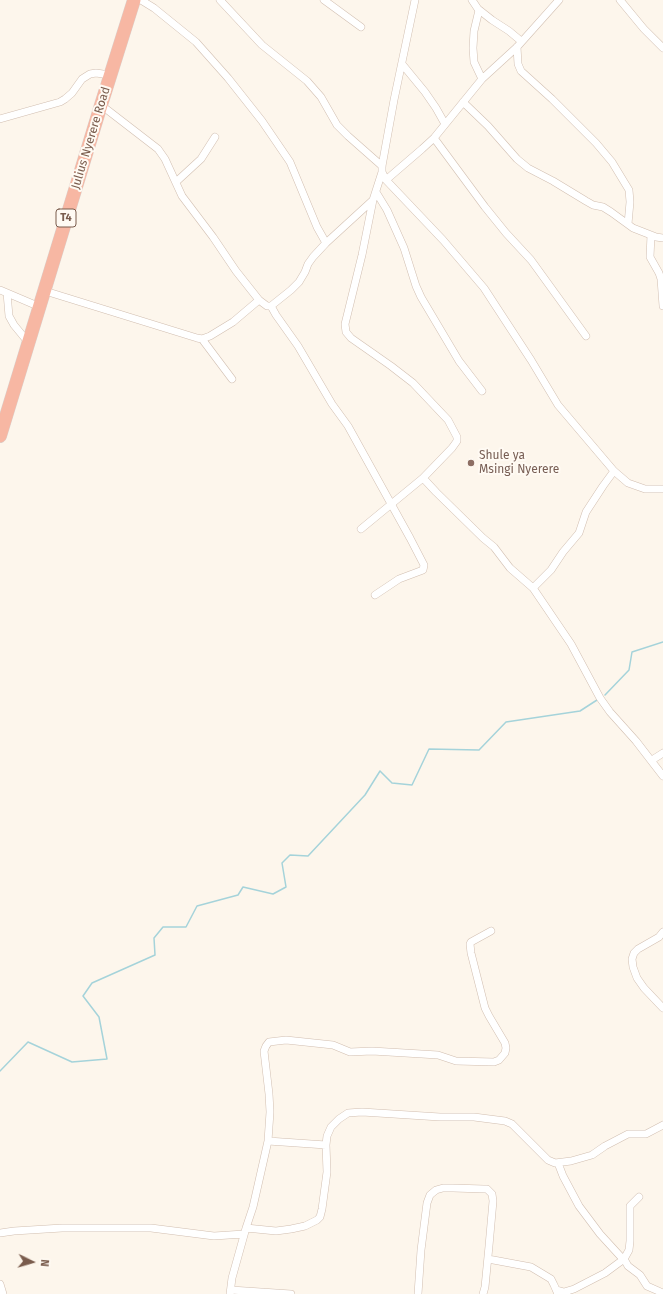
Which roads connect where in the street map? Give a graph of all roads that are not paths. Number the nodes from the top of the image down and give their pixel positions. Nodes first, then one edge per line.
1 (134, 0) edge
2 (141, 0) edge
3 (220, 0) edge
4 (324, 0) edge
5 (415, 0) edge
6 (472, 0) edge
7 (559, 0) edge
8 (620, 0) edge
9 (479, 10) junction
10 (361, 27) dead end
11 (519, 44) junction
12 (663, 48) edge
13 (402, 64) junction
14 (110, 75) junction
15 (482, 79) junction
16 (463, 102) junction
17 (101, 105) junction
18 (0, 119) edge
19 (444, 124) junction
20 (215, 137) dead end
21 (434, 138) junction
22 (382, 169) junction
23 (386, 180) junction
24 (176, 182) junction
25 (376, 192) junction
26 (373, 200) junction
27 (628, 224) junction
28 (651, 235) junction
29 (663, 238) edge
30 (326, 243) junction
31 (0, 290) edge
32 (45, 291) junction
33 (7, 293) junction
34 (259, 300) junction
35 (271, 306) junction
36 (663, 306) edge
37 (40, 307) junction
38 (586, 336) dead end
39 (202, 339) junction
40 (28, 342) junction
41 (232, 379) dead end
42 (482, 391) dead end
43 (0, 436) edge
44 (614, 471) junction
45 (423, 478) junction
46 (663, 489) edge
47 (391, 504) junction
48 (361, 528) dead end
49 (533, 588) junction
50 (375, 595) dead end
51 (663, 754) edge
52 (652, 760) junction
53 (663, 776) edge
54 (491, 931) dead end
55 (663, 932) edge
56 (663, 1008) edge
57 (663, 1125) edge
58 (268, 1141) junction
59 (326, 1145) junction
60 (558, 1163) junction
61 (639, 1197) dead end
62 (245, 1231) junction
63 (0, 1233) edge
64 (488, 1259) junction
65 (623, 1260) junction
66 (0, 1284) edge
67 (231, 1292) edge
68 (557, 1292) edge
69 (663, 1293) edge
70 (2, 1294) edge
71 (291, 1294) edge
72 (418, 1294) edge
73 (483, 1294) edge

1 - 14 highway, Julius Nyerere Road / T4
2 - 30 street
3 - 22 street
4 - 10 street
5 - 13 street
6 - 9 street
7 - 11 street
8 - 12 street
9 - 11 street
9 - 15 street
11 - 15 street
11 - 27 street
13 - 19 street
13 - 22 street
14 - 17 highway, Julius Nyerere Road / T4
14 - 18 street
15 - 16 street
16 - 19 street
16 - 27 street
17 - 24 street
17 - 32 highway, Julius Nyerere Road / T4
19 - 21 street
20 - 24 street
21 - 23 street
21 - 38 street
22 - 23 street
22 - 25 street
23 - 44 street
24 - 34 street
25 - 26 street
25 - 42 street
26 - 30 street
26 - 45 street
27 - 28 street
28 - 29 street
28 - 36 street
30 - 35 street
31 - 33 street
32 - 37 highway, Julius Nyerere Road / T4
32 - 39 street
33 - 37 street
33 - 40 street
34 - 35 street
34 - 39 street
35 - 47 street
37 - 40 highway, Julius Nyerere Road / T4
39 - 41 street
40 - 43 highway, Julius Nyerere Road / T4
44 - 46 street
44 - 49 street
45 - 47 street
45 - 49 street
47 - 48 street
47 - 50 street
49 - 52 street
51 - 52 street
52 - 53 street
54 - 58 street
55 - 56 street
57 - 60 street
58 - 59 street
58 - 62 street
59 - 60 street
59 - 62 street
60 - 65 street
61 - 65 street
62 - 63 street
62 - 67 street
64 - 68 street
64 - 72 street
64 - 73 street
65 - 68 street
65 - 69 street
66 - 70 street
67 - 71 street

